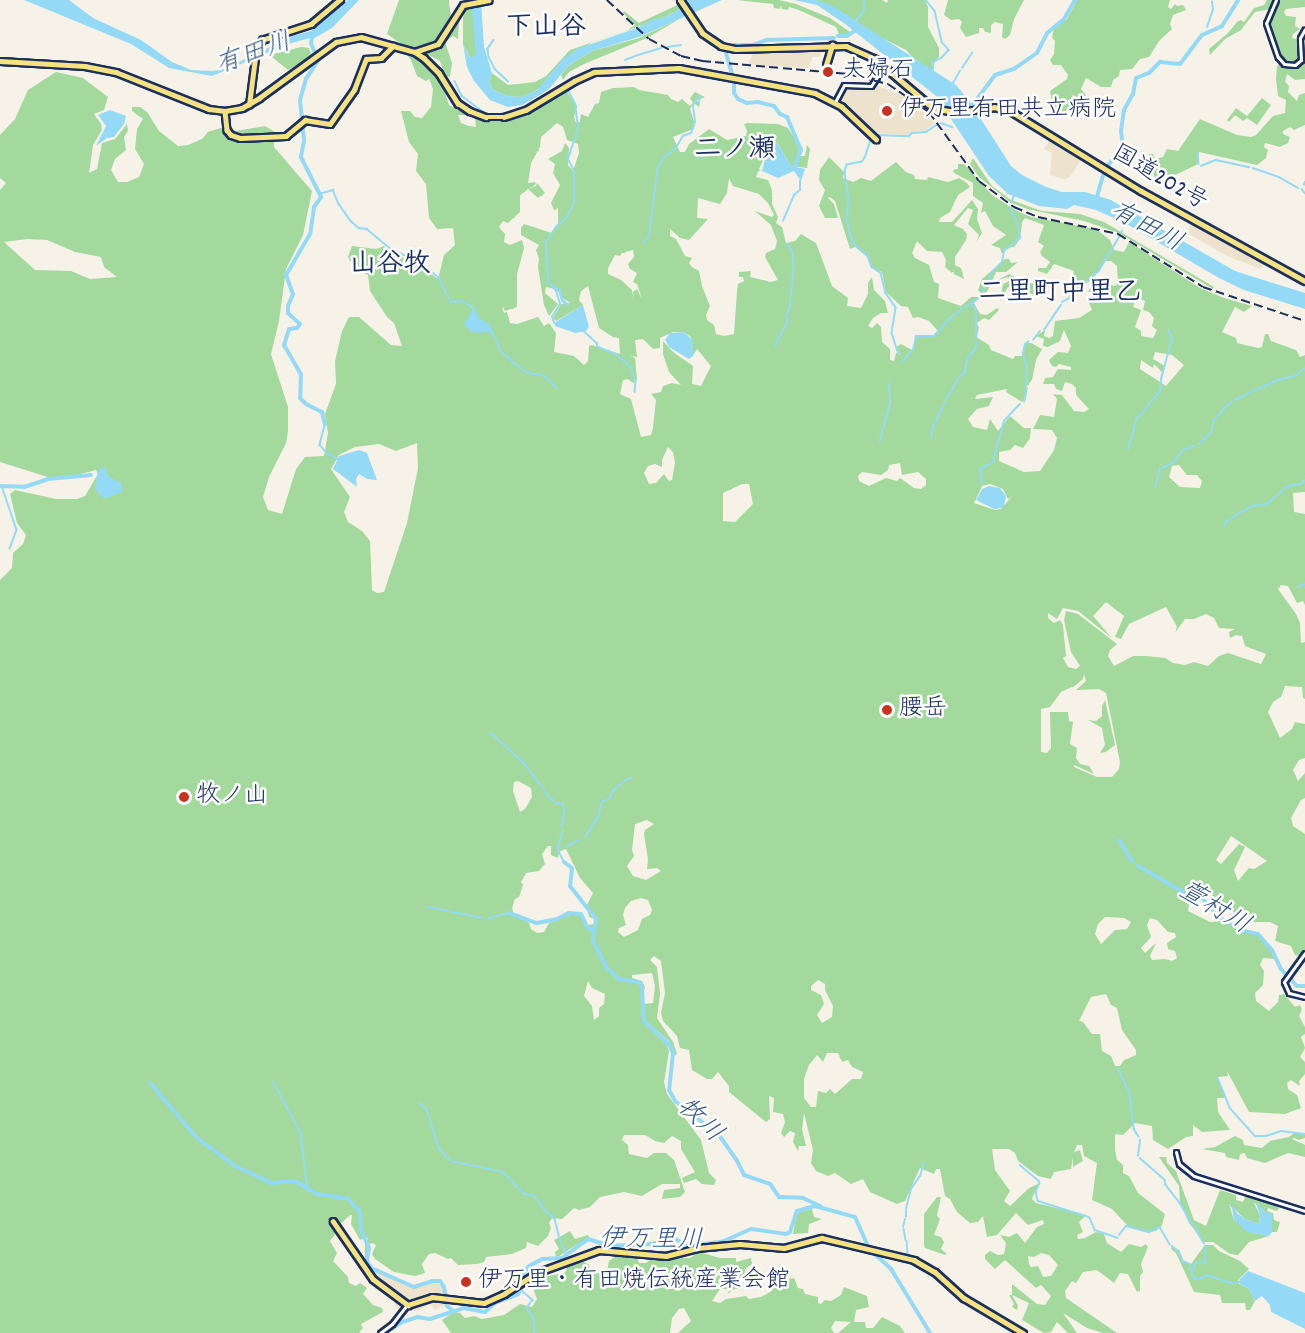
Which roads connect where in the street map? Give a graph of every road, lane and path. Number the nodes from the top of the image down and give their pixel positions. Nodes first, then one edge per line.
1 (340, 0) edge
2 (1276, 0) edge
3 (487, 1) edge
4 (681, 1) edge
5 (1305, 29) edge
6 (832, 45) junction
7 (393, 46) junction
8 (415, 52) junction
9 (0, 61) edge
10 (826, 65) dead end
11 (884, 67) junction
12 (835, 102) junction
13 (249, 105) junction
14 (225, 111) junction
15 (876, 139) dead end
16 (1305, 281) edge
17 (1305, 954) edge
18 (1305, 997) edge
19 (1176, 1152) dead end
20 (1305, 1211) edge
21 (333, 1221) dead end
22 (407, 1305) junction
23 (380, 1333) edge
24 (1023, 1333) edge

1 - 13 main road
2 - 5 street
3 - 8 main road
4 - 6 highway, 国道202号
6 - 10 main road
6 - 11 highway, 国道202号
7 - 8 main road
7 - 13 main road
7 - 14 main road
8 - 12 main road
9 - 14 main road
11 - 12 street
11 - 16 highway, 国道202号
12 - 15 main road
13 - 14 main road
17 - 18 street
19 - 20 street
21 - 22 main road
22 - 23 street
22 - 24 main road

